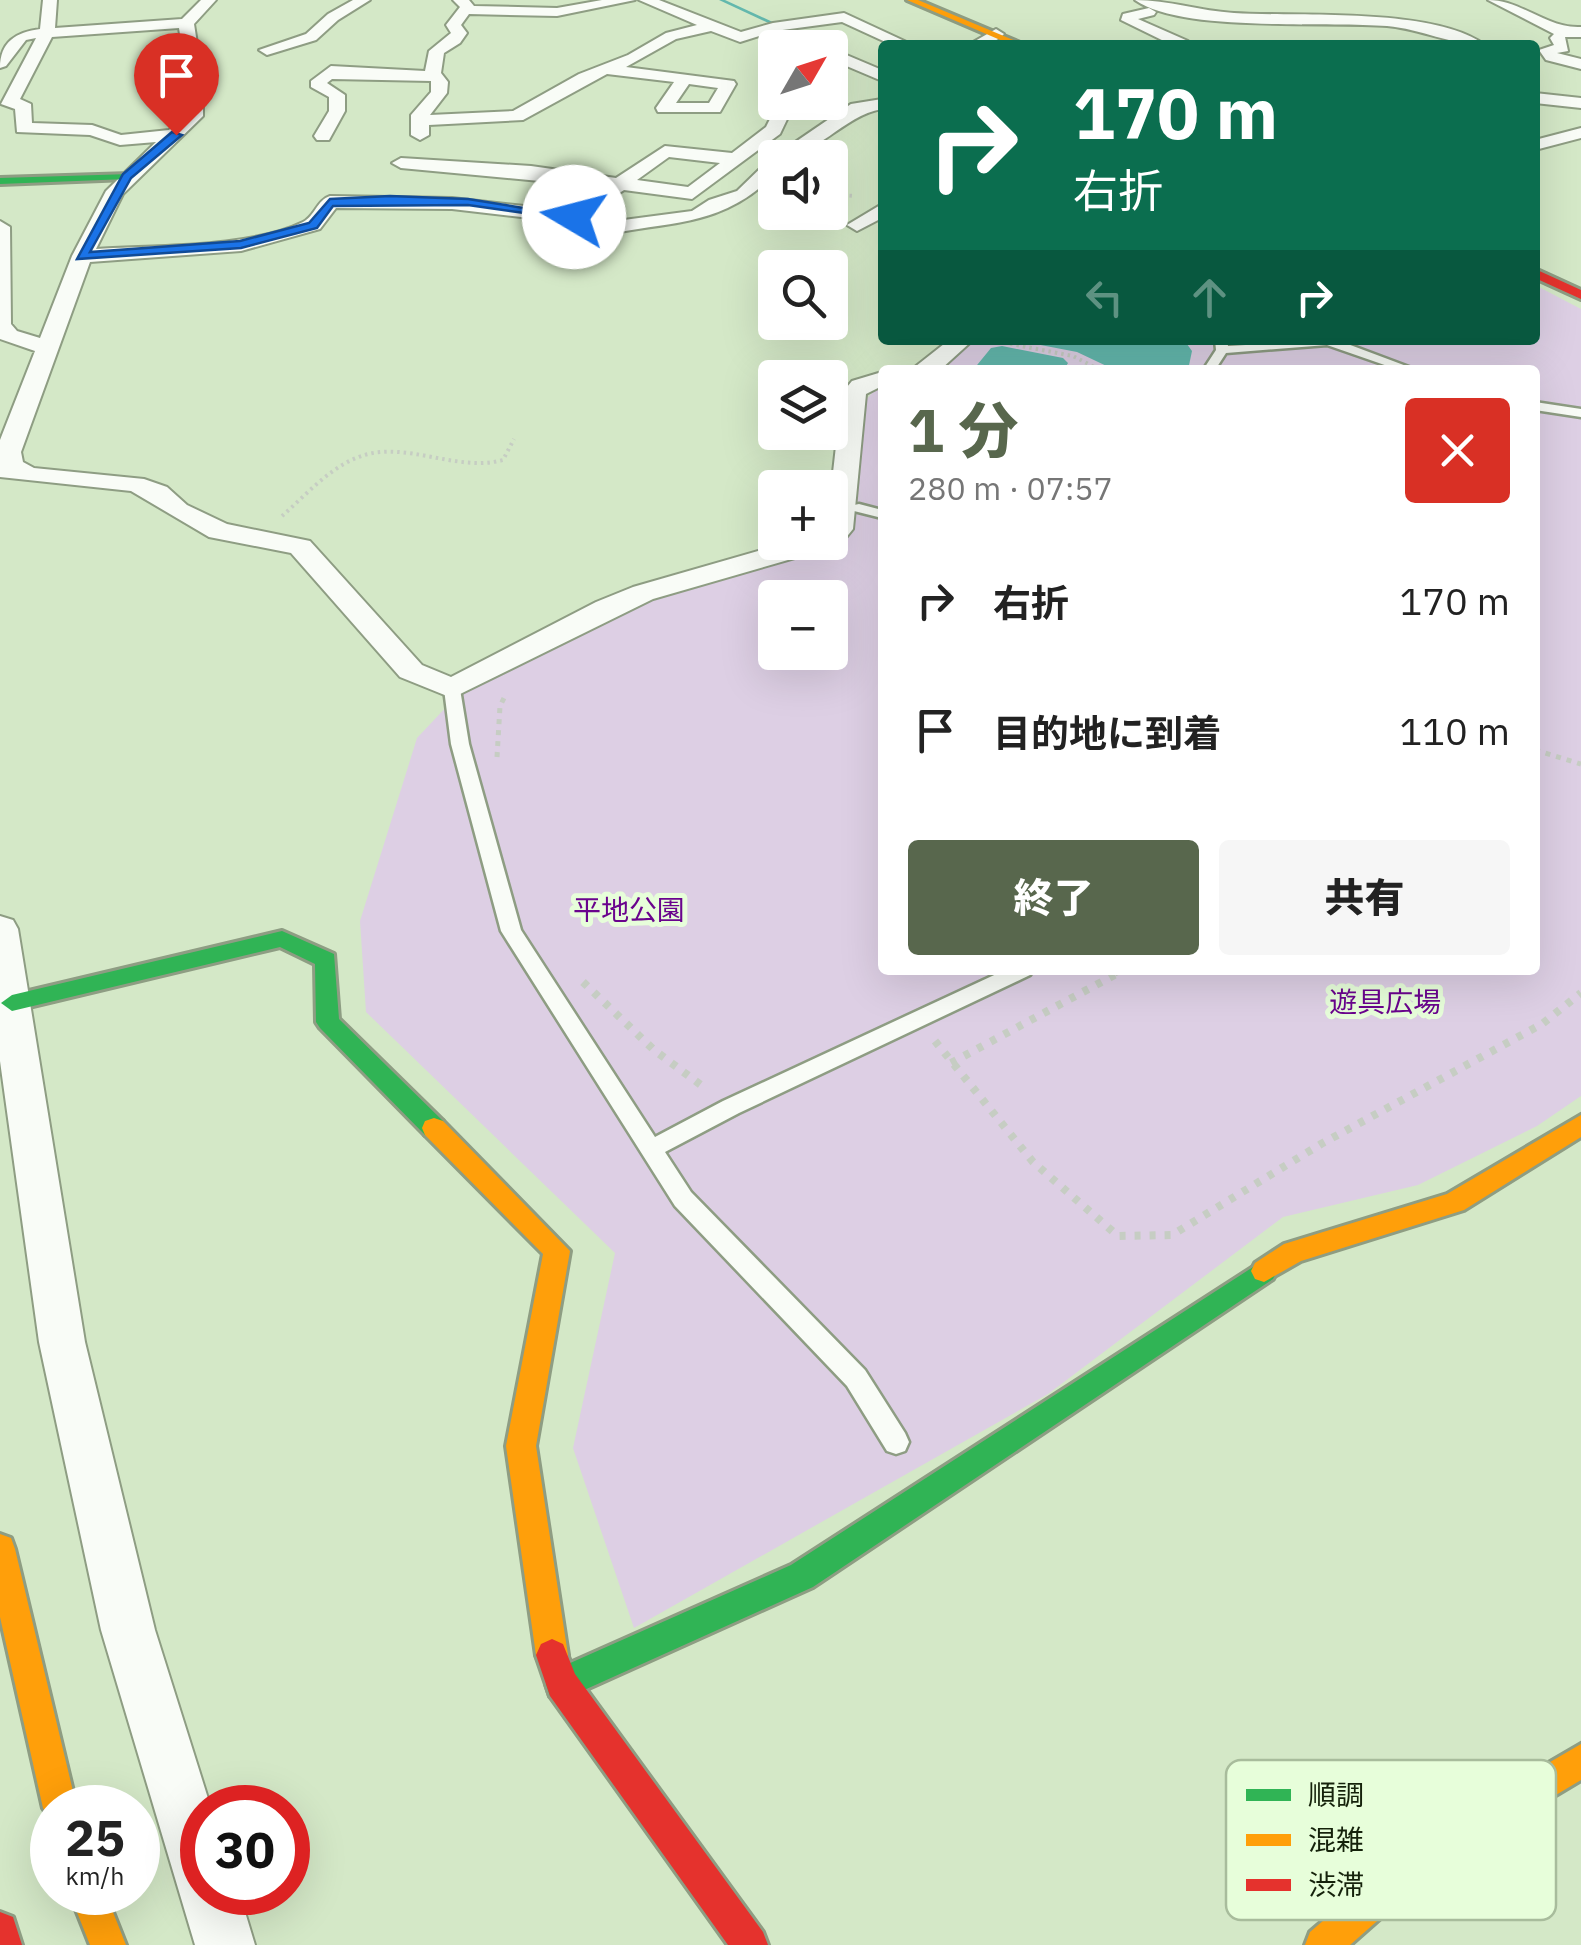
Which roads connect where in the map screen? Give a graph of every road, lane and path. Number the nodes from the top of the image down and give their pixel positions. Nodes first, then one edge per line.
1 (50, 0) edge
2 (208, 0) edge
3 (363, 0) edge
4 (628, 0) edge
5 (646, 0) edge
6 (911, 0) edge
7 (1142, 0) edge
8 (1496, 0) edge
9 (462, 5) edge
10 (1166, 8) junction
11 (1214, 13) junction
12 (757, 19) dead end
13 (186, 22) junction
14 (1399, 24) junction
15 (712, 26) junction
16 (778, 26) junction
17 (785, 30) edge
18 (48, 32) junction
19 (1581, 32) edge
20 (1563, 34) junction
21 (666, 38) junction
22 (895, 40) edge
23 (986, 40) edge
24 (1172, 40) edge
25 (1185, 40) edge
26 (1394, 40) edge
27 (1458, 40) edge
28 (267, 50) dead end
29 (696, 51) dead end
30 (848, 62) edge
31 (0, 63) edge
32 (1581, 64) edge
33 (606, 69) junction
34 (435, 76) junction
35 (878, 78) edge
36 (684, 80) dead end
37 (878, 81) edge
38 (864, 86) dead end
39 (1540, 99) edge
40 (1581, 104) edge
41 (878, 105) edge
42 (422, 120) junction
43 (839, 122) junction
44 (1540, 128) edge
45 (1581, 133) edge
46 (176, 135) junction
47 (323, 136) dead end
48 (811, 140) edge
49 (1540, 144) edge
50 (735, 159) junction
51 (401, 163) junction
52 (127, 176) junction
53 (0, 181) edge
54 (758, 181) edge
55 (620, 184) junction
56 (390, 199) junction
57 (878, 212) edge
58 (857, 225) dead end
59 (0, 228) edge
60 (604, 229) dead end
61 (82, 256) junction
62 (1540, 275) edge
63 (1581, 295) edge
64 (957, 345) edge
65 (1015, 345) edge
66 (1339, 345) edge
67 (50, 348) junction
68 (932, 365) edge
69 (1090, 365) edge
70 (1397, 365) edge
71 (878, 380) edge
72 (1540, 407) edge
73 (1581, 413) edge
74 (514, 438) dead end
75 (5, 468) edge
76 (846, 470) edge
77 (859, 508) dead end
78 (878, 513) edge
79 (256, 538) junction
80 (759, 560) edge
81 (514, 684) dead end
82 (452, 689) junction
83 (1540, 752) edge
84 (497, 761) dead end
85 (1581, 764) edge
86 (0, 929) edge
87 (575, 972) dead end
88 (1013, 975) edge
89 (1114, 975) edge
90 (1581, 993) edge
91 (12, 1003) junction
92 (918, 1019) junction
93 (951, 1063) junction
94 (730, 1107) junction
95 (1581, 1124) edge
96 (649, 1150) junction
97 (896, 1442) dead end
98 (0, 1549) edge
99 (562, 1684) junction
100 (1581, 1761) edge
101 (1556, 1776) edge
102 (55, 1785) edge
103 (180, 1800) edge
104 (97, 1915) edge
105 (216, 1915) edge
106 (1352, 1920) edge
107 (0, 1930) edge
108 (4, 1945) edge
109 (108, 1945) edge
110 (225, 1945) edge
111 (750, 1945) edge
112 (1323, 1945) edge

1 - 18 street
2 - 13 street
3 - 28 street
4 - 9 street
5 - 15 street
6 - 23 main road
7 - 10 street
8 - 20 street
9 - 34 street
10 - 11 street
10 - 24 street
11 - 14 street
11 - 25 street
12 - 16 street
13 - 18 street
13 - 46 street
14 - 26 street
14 - 27 street
15 - 16 street
15 - 21 street
16 - 17 street
16 - 22 street
18 - 31 street
18 - 46 street
19 - 20 street
20 - 32 street
21 - 29 street
21 - 33 street
30 - 35 street
33 - 36 street
33 - 42 street
34 - 42 street
34 - 47 street
37 - 38 street
39 - 40 street
41 - 43 street
42 - 51 street
43 - 48 street
43 - 50 street
44 - 45 street
45 - 49 street
46 - 52 street
50 - 55 street
50 - 55 street
51 - 55 street
51 - 56 street
52 - 53 main road
52 - 61 street
54 - 60 street
55 - 56 street
56 - 61 street
57 - 58 street
59 - 67 street
61 - 67 street
62 - 63 main road
64 - 68 street
65 - 69 path
66 - 70 lane
67 - 75 street
71 - 76 street
72 - 73 lane
74 - 79 path
75 - 79 street
77 - 78 lane
79 - 82 street
80 - 82 street
81 - 84 path
82 - 96 lane
83 - 85 path
86 - 91 street
87 - 94 path
88 - 92 lane
89 - 93 path
90 - 93 path
91 - 99 main road
91 - 103 street
92 - 93 path
92 - 94 lane
94 - 96 lane
95 - 99 main road
96 - 97 lane
98 - 102 main road
99 - 111 main road
100 - 101 main road
104 - 109 main road
105 - 110 street
106 - 112 main road
107 - 108 main road

